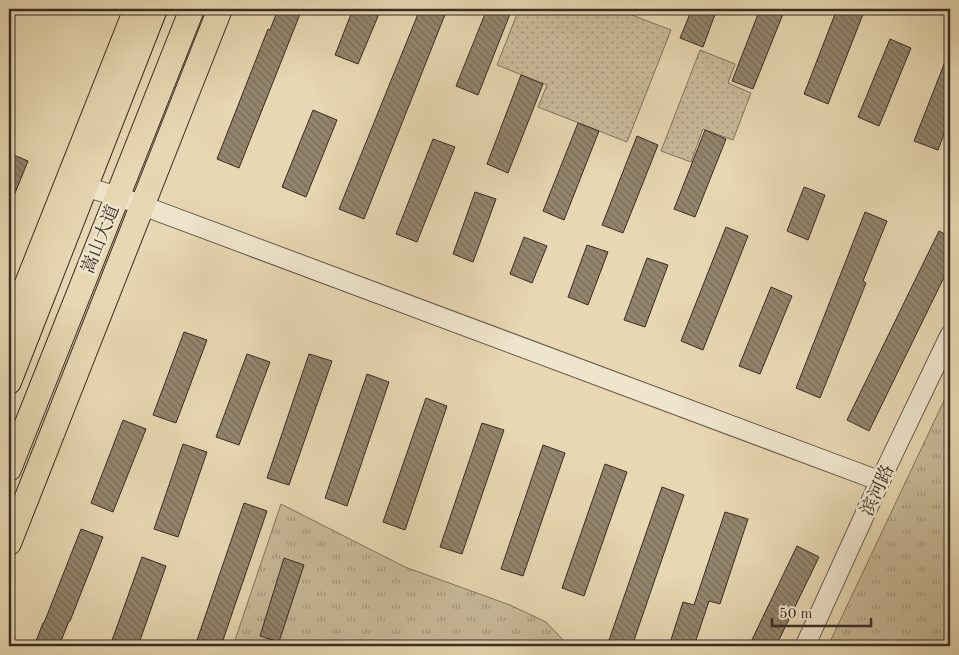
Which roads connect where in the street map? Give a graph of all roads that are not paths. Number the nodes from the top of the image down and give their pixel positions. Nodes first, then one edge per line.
1 (136, 9) edge
2 (155, 9) edge
3 (192, 9) edge
4 (220, 9) edge
5 (84, 187) junction
6 (117, 196) junction
7 (142, 205) junction
8 (9, 329) edge
9 (950, 335) edge
10 (9, 382) edge
11 (9, 469) edge
12 (880, 481) junction
13 (9, 543) edge
14 (806, 646) edge

1 - 8 main road
2 - 5 main road, 嵩山大道
3 - 6 main road, 嵩山大道
4 - 7 main road
5 - 6 street
5 - 10 main road, 嵩山大道
6 - 7 street
6 - 11 main road, 嵩山大道
7 - 12 street
7 - 13 main road
9 - 12 street, 滨河路
12 - 14 street, 滨河路

